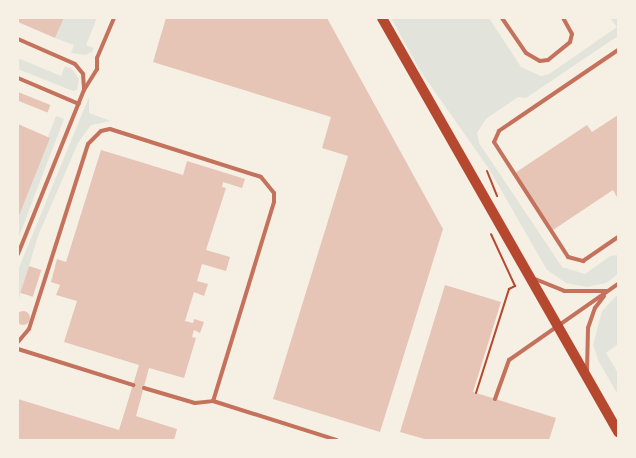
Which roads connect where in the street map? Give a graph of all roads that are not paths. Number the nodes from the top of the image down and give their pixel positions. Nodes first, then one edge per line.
1 (114, 18) edge
2 (382, 18) edge
3 (502, 18) edge
4 (563, 18) edge
5 (18, 39) edge
6 (618, 50) edge
7 (18, 78) edge
8 (84, 90) junction
9 (79, 104) junction
10 (618, 239) edge
11 (18, 254) edge
12 (528, 274) junction
13 (618, 284) edge
14 (610, 291) junction
15 (558, 327) junction
16 (18, 342) edge
17 (18, 349) edge
18 (586, 377) junction
19 (133, 385) dead end
20 (144, 388) dead end
21 (495, 399) dead end
22 (213, 401) junction
23 (618, 432) edge
24 (337, 440) edge

1 - 8 lane
2 - 12 main road
3 - 4 lane
5 - 8 lane
6 - 10 lane
7 - 9 lane
8 - 9 lane
9 - 11 lane
12 - 14 lane
12 - 15 main road
13 - 14 lane
14 - 15 lane
14 - 18 lane
15 - 18 main road
15 - 21 lane
16 - 22 lane
17 - 19 lane
18 - 23 main road
20 - 22 lane
22 - 24 lane

